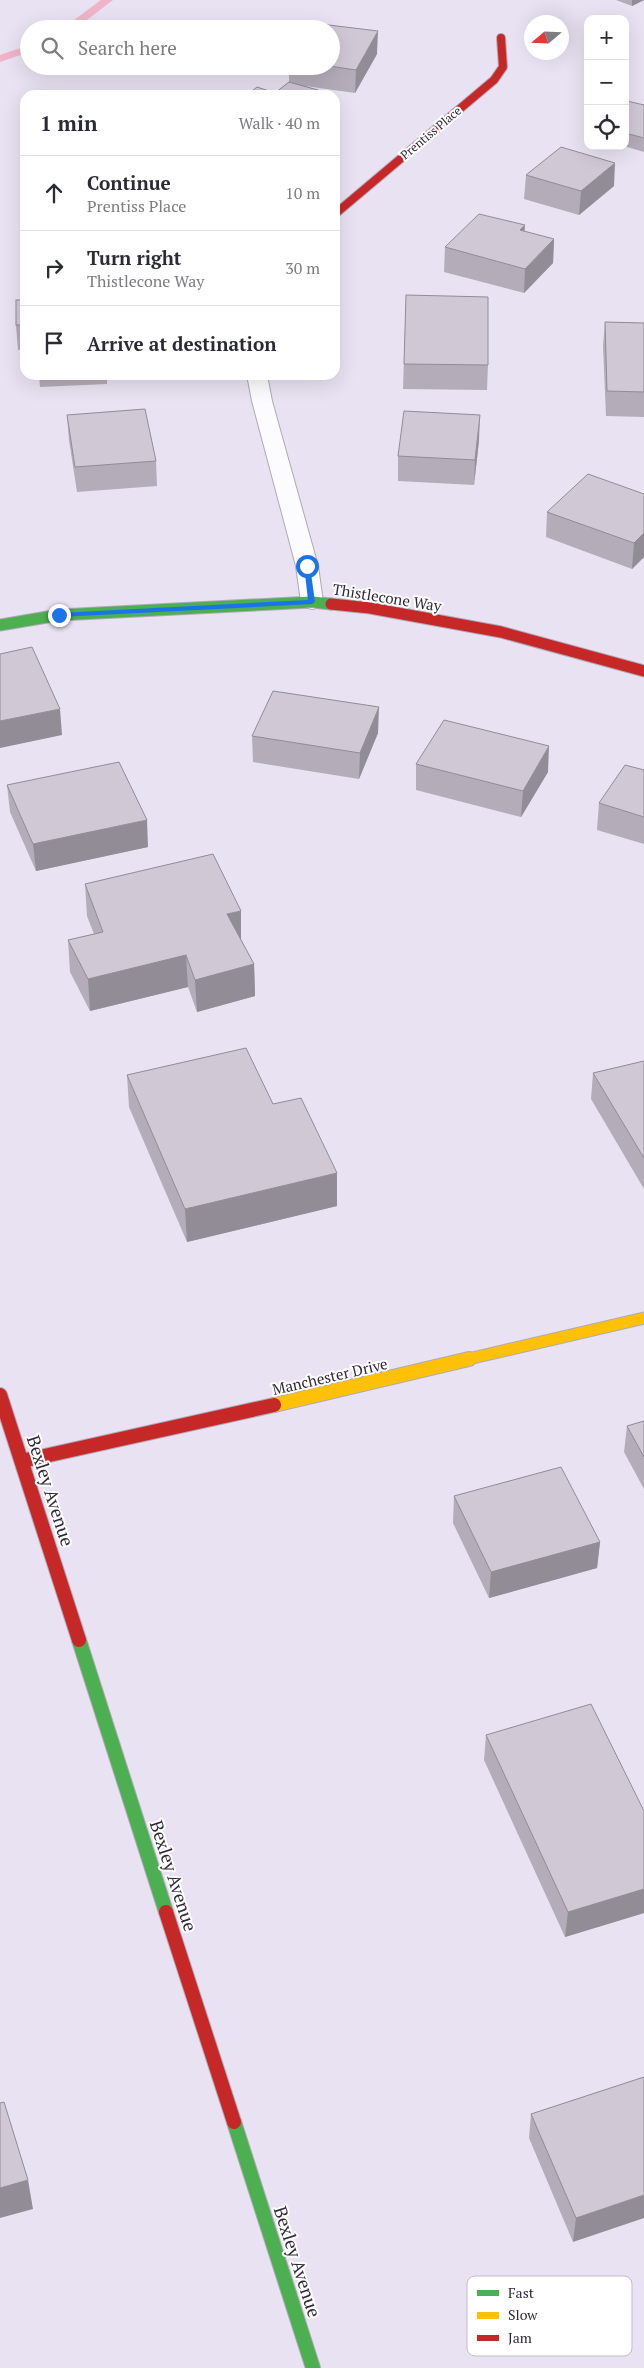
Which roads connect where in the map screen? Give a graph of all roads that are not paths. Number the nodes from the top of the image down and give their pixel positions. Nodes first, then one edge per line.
1 (502, 38) dead end
2 (340, 210) edge
3 (258, 380) edge
4 (312, 602) junction
5 (0, 625) edge
6 (644, 671) edge
7 (644, 1318) edge
8 (0, 1395) edge
9 (22, 1461) junction
10 (313, 2368) edge

1 - 2 street, Prentiss Place
3 - 4 street
4 - 5 street, Thistlecone Way
4 - 6 street, Thistlecone Way
7 - 9 street, Manchester Drive
8 - 9 street, Bexley Avenue
9 - 10 street, Bexley Avenue

